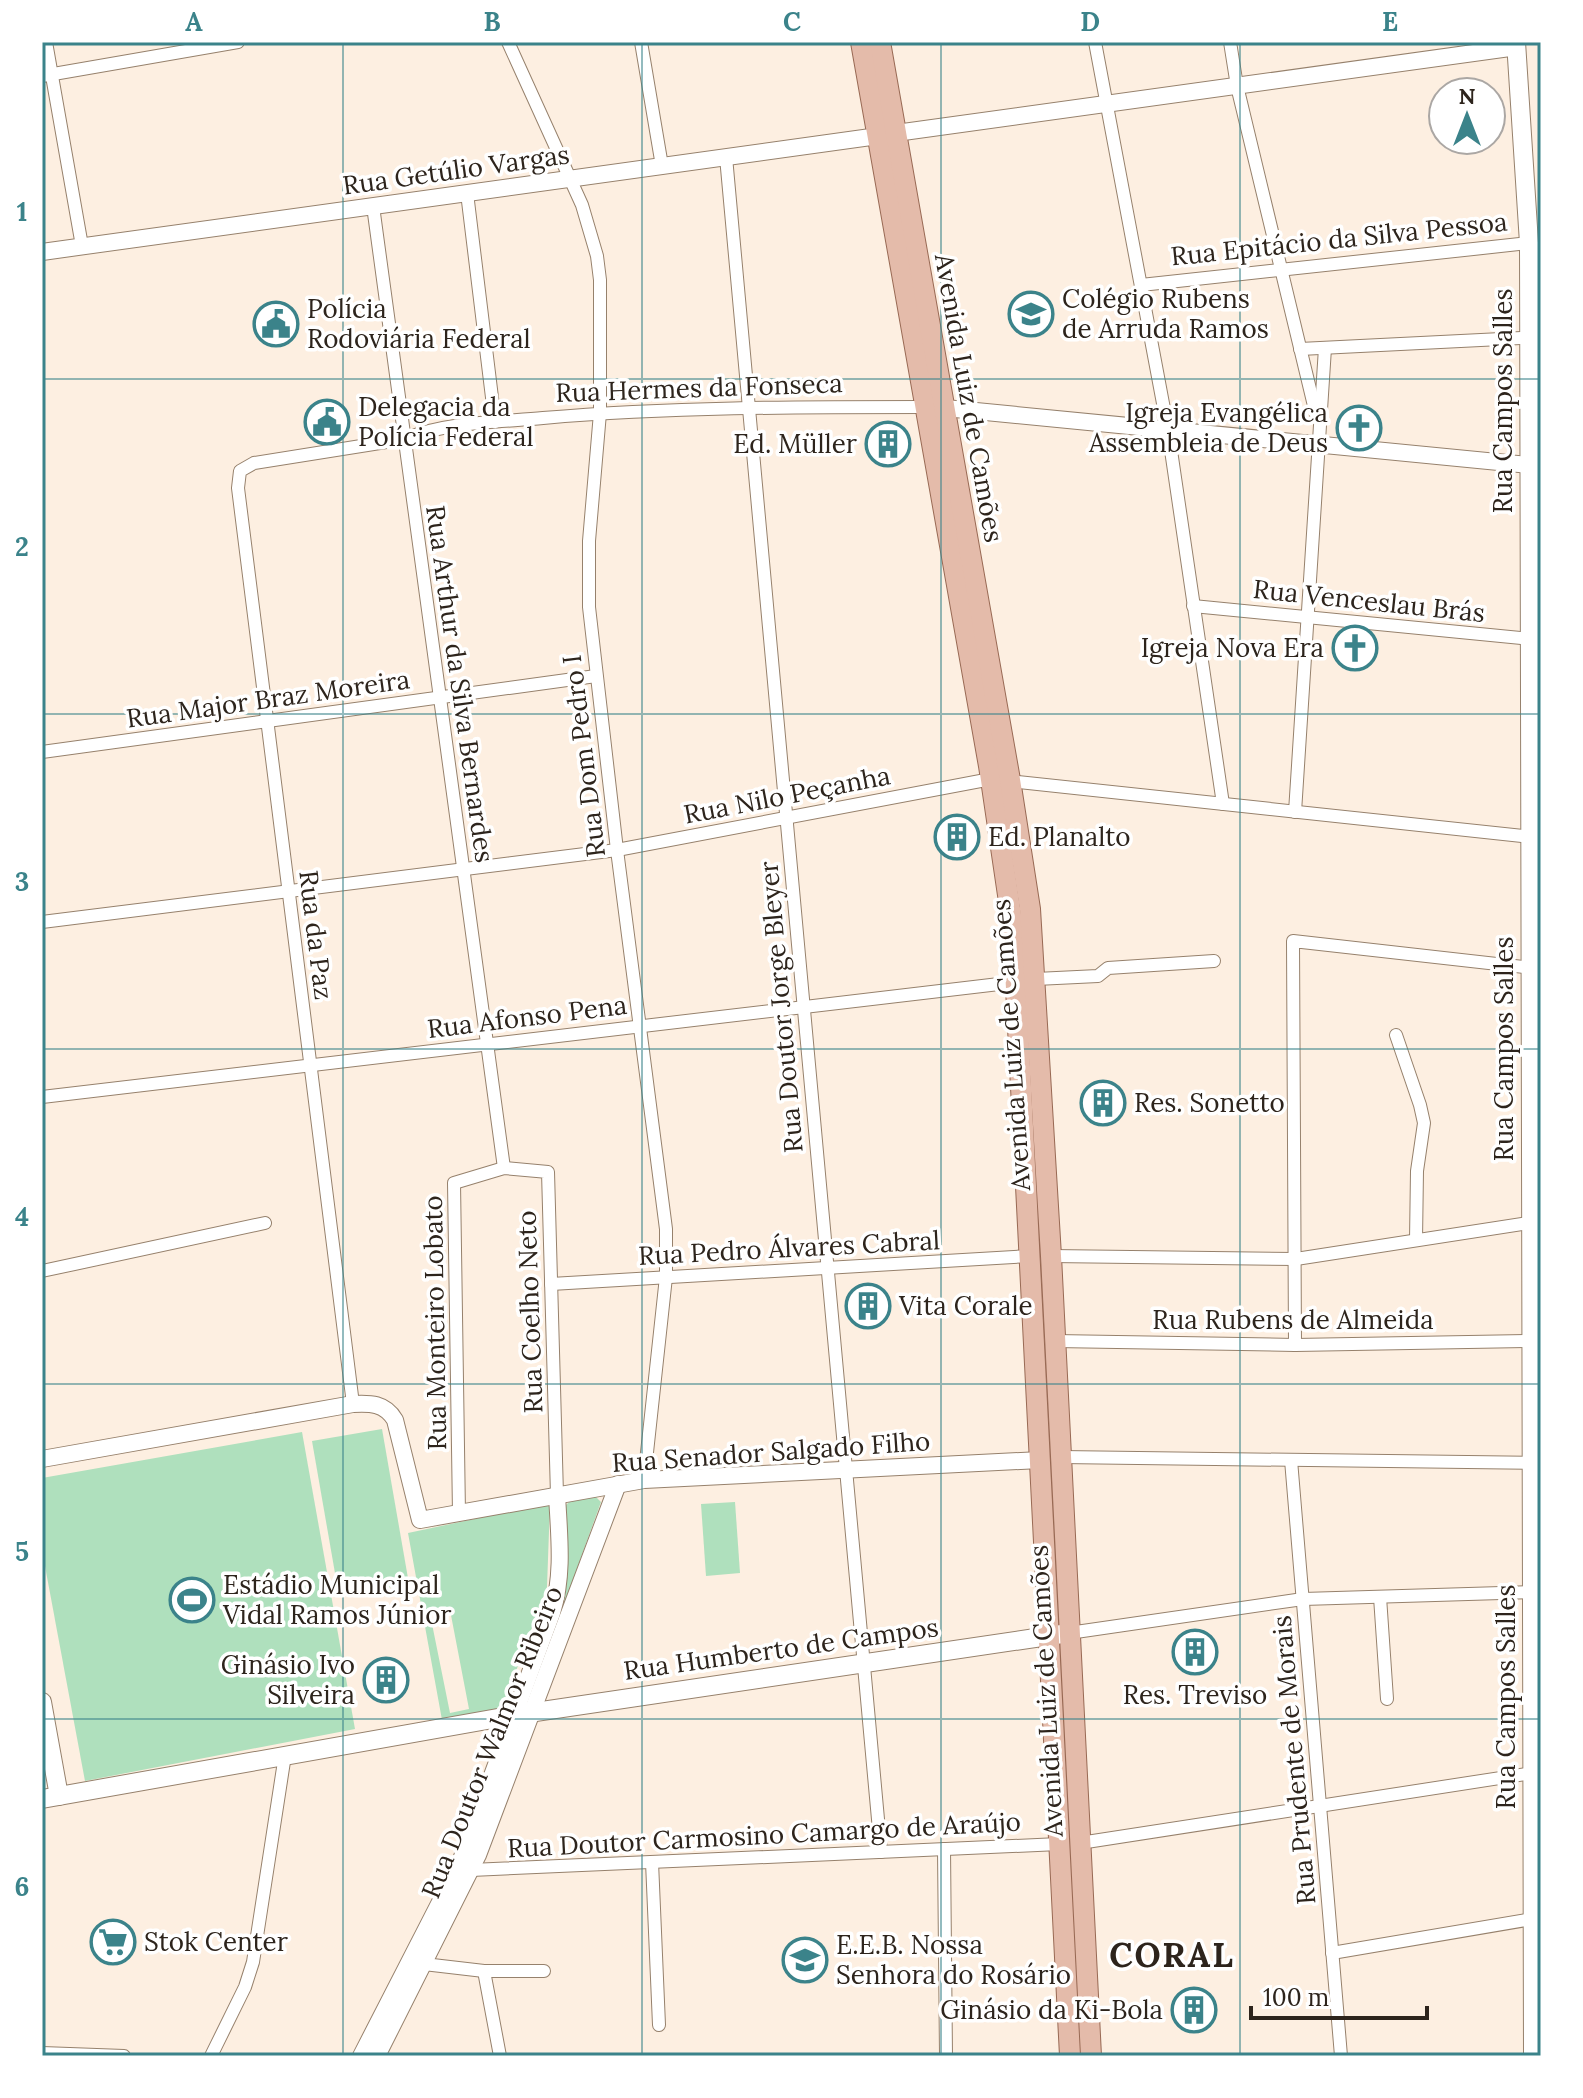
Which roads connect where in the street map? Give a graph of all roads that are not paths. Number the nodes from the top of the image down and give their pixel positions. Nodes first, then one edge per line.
1 (46, 42) edge
2 (238, 42) edge
3 (508, 42) edge
4 (641, 42) edge
5 (861, 42) edge
6 (880, 42) edge
7 (1095, 42) edge
8 (1230, 42) edge
9 (1516, 44) edge
10 (47, 75) edge
11 (1237, 86) junction
12 (1107, 104) junction
13 (887, 134) junction
14 (726, 157) junction
15 (662, 166) junction
16 (570, 178) junction
17 (467, 193) junction
18 (373, 206) junction
19 (1535, 242) edge
20 (82, 246) junction
21 (42, 252) edge
22 (1281, 270) junction
23 (1141, 285) junction
24 (1535, 336) edge
25 (1325, 348) junction
26 (1300, 349) junction
27 (749, 407) junction
28 (935, 407) junction
29 (600, 413) junction
30 (495, 422) junction
31 (1168, 430) junction
32 (1319, 437) junction
33 (405, 439) junction
34 (1535, 466) edge
35 (240, 471) joint
36 (1193, 606) junction
37 (1307, 617) junction
38 (1535, 639) edge
39 (596, 676) junction
40 (440, 697) junction
41 (267, 721) junction
42 (42, 752) edge
43 (1001, 780) junction
44 (1223, 804) junction
45 (1295, 812) junction
46 (786, 818) junction
47 (1536, 838) edge
48 (617, 850) junction
49 (463, 870) junction
50 (288, 893) junction
51 (42, 922) edge
52 (1214, 961) dead end
53 (1536, 969) edge
54 (1026, 980) junction
55 (804, 1007) junction
56 (642, 1026) junction
57 (1396, 1035) dead end
58 (487, 1044) junction
59 (310, 1065) junction
60 (1536, 1095) edge
61 (42, 1097) edge
62 (504, 1168) junction
63 (1536, 1221) edge
64 (265, 1223) dead end
65 (1416, 1240) junction
66 (1030, 1256) junction
67 (1051, 1256) junction
68 (1296, 1259) junction
69 (827, 1268) junction
70 (42, 1271) edge
71 (666, 1277) junction
72 (551, 1284) junction
73 (1055, 1341) junction
74 (1531, 1341) junction
75 (1295, 1345) junction
76 (353, 1404) junction
77 (42, 1459) edge
78 (1050, 1459) junction
79 (1291, 1460) junction
80 (1536, 1463) edge
81 (846, 1470) junction
82 (644, 1480) junction
83 (618, 1484) junction
84 (557, 1495) junction
85 (459, 1513) junction
86 (1531, 1592) junction
87 (1380, 1597) junction
88 (1303, 1599) junction
89 (1059, 1635) junction
90 (863, 1664) junction
91 (1387, 1699) dead end
92 (42, 1702) edge
93 (523, 1713) junction
94 (285, 1755) junction
95 (1536, 1772) edge
96 (50, 1798) edge
97 (1320, 1805) junction
98 (1070, 1844) junction
99 (944, 1849) junction
100 (881, 1852) junction
101 (652, 1862) junction
102 (471, 1870) junction
103 (1536, 1918) edge
104 (1332, 1953) junction
105 (424, 1964) junction
106 (484, 1971) junction
107 (544, 1971) dead end
108 (659, 2025) dead end
109 (42, 2053) edge
110 (124, 2056) edge
111 (211, 2056) edge
112 (361, 2056) edge
113 (377, 2056) edge
114 (500, 2056) edge
115 (946, 2056) edge
116 (1070, 2056) edge
117 (1091, 2056) edge
118 (1341, 2056) edge
119 (1533, 2056) edge

1 - 10 street
2 - 10 street
3 - 16 street, Rua Dom Pedro I
4 - 15 street
5 - 13 main road, Avenida Luiz de Camões
6 - 13 main road, Avenida Luiz de Camões
7 - 12 street
8 - 11 street
9 - 11 street, Rua Getúlio Vargas
9 - 19 main road, Rua Campos Salles
10 - 20 street
11 - 12 street, Rua Getúlio Vargas
11 - 22 street
12 - 13 street, Rua Getúlio Vargas
12 - 23 street
13 - 14 street, Rua Getúlio Vargas
13 - 28 main road, Avenida Luiz de Camões
14 - 15 street, Rua Getúlio Vargas
14 - 27 street, Rua Doutor Jorge Bleyer
15 - 16 street, Rua Getúlio Vargas
16 - 17 street, Rua Getúlio Vargas
16 - 29 street, Rua Dom Pedro I
17 - 18 street, Rua Getúlio Vargas
17 - 30 street
18 - 20 street, Rua Getúlio Vargas
18 - 33 street, Rua Arthur da Silva Bernardes
19 - 22 street, Rua Epitácio da Silva Pessoa
19 - 24 main road, Rua Campos Salles
20 - 21 street, Rua Getúlio Vargas
22 - 23 street, Rua Epitácio da Silva Pessoa
22 - 26 street
23 - 31 street
24 - 25 street
24 - 34 main road, Rua Campos Salles
25 - 26 street
25 - 32 street
26 - 32 street
27 - 28 street, Rua Hermes da Fonseca
27 - 29 street, Rua Hermes da Fonseca
27 - 46 street, Rua Doutor Jorge Bleyer
28 - 31 street, Rua Hermes da Fonseca
28 - 43 main road, Avenida Luiz de Camões
29 - 30 street, Rua Hermes da Fonseca
29 - 39 street, Rua Dom Pedro I
30 - 33 street, Rua Hermes da Fonseca
31 - 32 street, Rua Hermes da Fonseca
31 - 36 street
32 - 34 street, Rua Hermes da Fonseca
32 - 37 street
33 - 35 street, Rua Hermes da Fonseca
33 - 40 street, Rua Arthur da Silva Bernardes
34 - 38 main road, Rua Campos Salles
35 - 41 street, Rua da Paz
36 - 37 street, Rua Venceslau Brás
36 - 44 street
37 - 38 street, Rua Venceslau Brás
37 - 45 street
38 - 47 main road, Rua Campos Salles
39 - 40 street, Rua Major Braz Moreira
39 - 48 street, Rua Dom Pedro I
40 - 41 street, Rua Major Braz Moreira
40 - 49 street, Rua Arthur da Silva Bernardes
41 - 42 street, Rua Major Braz Moreira
41 - 50 street, Rua da Paz
43 - 44 street, Rua Nilo Peçanha
43 - 46 street, Rua Nilo Peçanha
43 - 54 main road, Avenida Luiz de Camões
44 - 45 street, Rua Nilo Peçanha
45 - 47 street, Rua Nilo Peçanha
46 - 48 street, Rua Nilo Peçanha
46 - 55 street, Rua Doutor Jorge Bleyer
47 - 53 main road, Rua Campos Salles
48 - 49 street, Rua Nilo Peçanha
48 - 56 street, Rua Dom Pedro I
49 - 50 street, Rua Nilo Peçanha
49 - 58 street, Rua Arthur da Silva Bernardes
50 - 51 street, Rua Nilo Peçanha
50 - 59 street, Rua da Paz
52 - 54 street, Rua Afonso Pena
53 - 60 main road, Rua Campos Salles
53 - 68 street
54 - 55 street, Rua Afonso Pena
54 - 66 main road, Avenida Luiz de Camões
54 - 67 main road, Avenida Luiz de Camões
55 - 56 street, Rua Afonso Pena
55 - 69 street, Rua Doutor Jorge Bleyer
56 - 58 street, Rua Afonso Pena
56 - 71 street, Rua Dom Pedro I
57 - 65 street
58 - 59 street, Rua Afonso Pena
58 - 62 street, Rua Arthur da Silva Bernardes
59 - 61 street, Rua Afonso Pena
59 - 76 street, Rua da Paz
60 - 63 main road, Rua Campos Salles
62 - 72 street, Rua Coelho Neto
62 - 85 street, Rua Monteiro Lobato
63 - 65 street
63 - 74 main road, Rua Campos Salles
64 - 70 street
65 - 68 street
66 - 69 street, Rua Pedro Álvares Cabral
66 - 78 main road, Avenida Luiz de Camões
67 - 68 street
67 - 73 main road, Avenida Luiz de Camões
68 - 75 street
69 - 71 street, Rua Pedro Álvares Cabral
69 - 81 street, Rua Doutor Jorge Bleyer
71 - 72 street, Rua Pedro Álvares Cabral
71 - 82 street, Rua Dom Pedro I
72 - 84 street, Rua Coelho Neto
73 - 75 street, Rua Rubens de Almeida
73 - 78 main road, Avenida Luiz de Camões
74 - 75 street, Rua Rubens de Almeida
74 - 80 main road, Rua Campos Salles
76 - 77 street
76 - 85 street, Rua Senador Salgado Filho
78 - 79 street, Rua Senador Salgado Filho
78 - 81 street, Rua Senador Salgado Filho
78 - 89 main road, Avenida Luiz de Camões
79 - 80 street, Rua Senador Salgado Filho
79 - 88 street, Rua Prudente de Morais
80 - 86 main road, Rua Campos Salles
81 - 82 street, Rua Senador Salgado Filho
81 - 90 street, Rua Doutor Jorge Bleyer
82 - 83 street, Rua Senador Salgado Filho
83 - 84 street, Rua Senador Salgado Filho
83 - 93 street, Rua Doutor Walmor Ribeiro
84 - 85 street, Rua Senador Salgado Filho
84 - 93 street, Rua Doutor Walmor Ribeiro
86 - 87 street, Rua Humberto de Campos
86 - 95 main road, Rua Campos Salles
87 - 88 street, Rua Humberto de Campos
87 - 91 street
88 - 89 street, Rua Humberto de Campos
88 - 97 street, Rua Prudente de Morais
89 - 90 main road, Rua Humberto de Campos
89 - 98 main road, Avenida Luiz de Camões
90 - 93 main road, Rua Humberto de Campos
90 - 100 street, Rua Doutor Jorge Bleyer
92 - 96 main road
93 - 94 main road, Rua Humberto de Campos
93 - 102 street, Rua Doutor Walmor Ribeiro
93 - 112 street, Rua Doutor Walmor Ribeiro
94 - 96 main road, Rua Humberto de Campos
94 - 111 street
95 - 97 street, Rua Doutor Carmosino Camargo de Araújo
95 - 103 main road, Rua Campos Salles
97 - 98 street, Rua Doutor Carmosino Camargo de Araújo
97 - 104 street, Rua Prudente de Morais
98 - 99 street, Rua Doutor Carmosino Camargo de Araújo
98 - 116 main road, Avenida Luiz de Camões
98 - 117 main road, Avenida Luiz de Camões
99 - 100 street, Rua Doutor Carmosino Camargo de Araújo
99 - 115 street
100 - 101 street, Rua Doutor Carmosino Camargo de Araújo
101 - 102 street, Rua Doutor Carmosino Camargo de Araújo
101 - 108 street
102 - 105 street, Rua Doutor Walmor Ribeiro
103 - 104 street
103 - 119 main road, Rua Campos Salles
104 - 118 street, Rua Prudente de Morais
105 - 106 street
105 - 113 street, Rua Doutor Walmor Ribeiro
106 - 107 street
106 - 114 street
109 - 110 street

